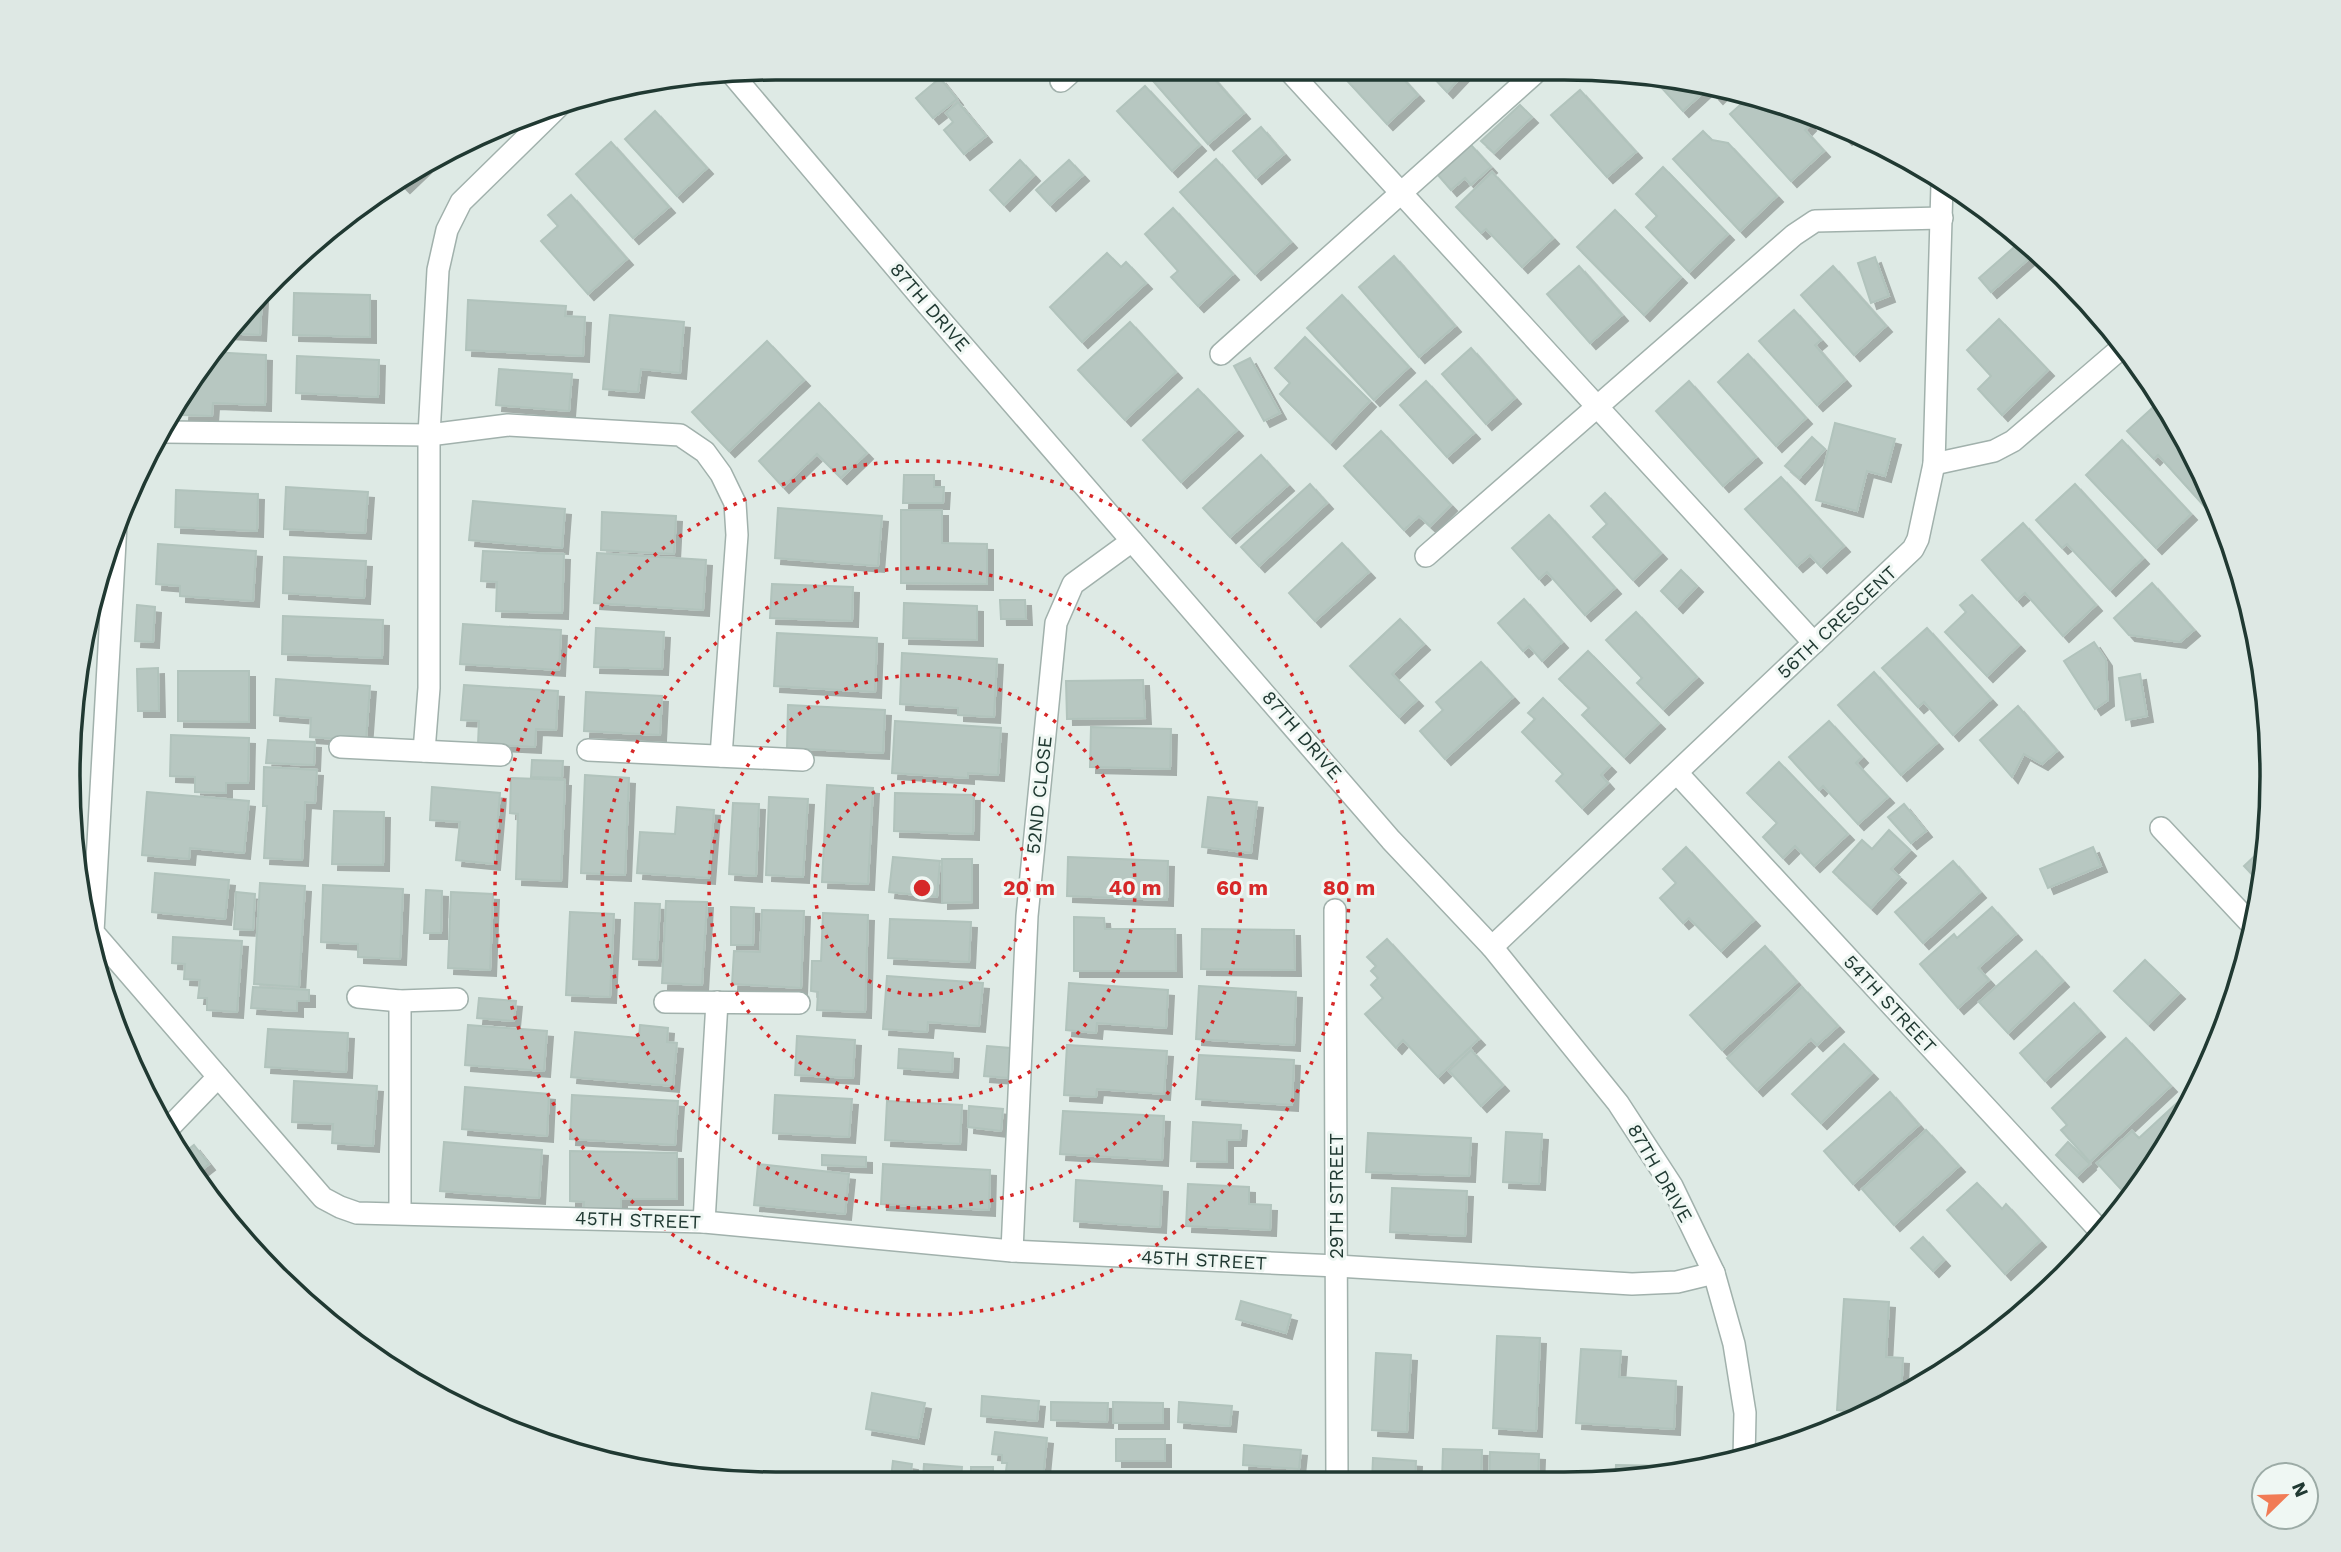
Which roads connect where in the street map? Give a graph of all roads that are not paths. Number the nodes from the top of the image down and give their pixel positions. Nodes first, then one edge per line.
1 (1297, 80) edge
2 (1527, 80) edge
3 (739, 82) edge
4 (545, 120) edge
5 (1400, 192) junction
6 (1942, 192) edge
7 (1942, 219) junction
8 (2116, 352) edge
9 (1221, 354) dead end
10 (1596, 407) junction
11 (172, 432) edge
12 (429, 435) junction
13 (1934, 464) junction
14 (1132, 541) junction
15 (1426, 556) dead end
16 (114, 564) edge
17 (1814, 643) junction
18 (340, 747) dead end
19 (588, 750) dead end
20 (425, 751) junction
21 (501, 755) dead end
22 (721, 756) junction
23 (803, 760) dead end
24 (1677, 773) junction
25 (2161, 828) dead end
26 (93, 905) edge
27 (1335, 910) dead end
28 (2246, 918) edge
29 (101, 944) edge
30 (1492, 947) junction
31 (358, 997) dead end
32 (457, 999) dead end
33 (400, 1001) junction
34 (665, 1002) dead end
35 (717, 1002) junction
36 (799, 1003) dead end
37 (218, 1077) junction
38 (174, 1123) edge
39 (400, 1212) junction
40 (704, 1222) junction
41 (2095, 1226) edge
42 (1012, 1251) junction
43 (1337, 1266) junction
44 (1714, 1273) junction
45 (1744, 1448) edge
46 (1337, 1472) edge

1 - 5 street
2 - 5 street
3 - 14 street, 87TH DRIVE
4 - 12 street
5 - 9 street
5 - 10 street
6 - 7 street, 56TH CRESCENT
7 - 10 street
7 - 13 street, 56TH CRESCENT
8 - 13 street
10 - 15 street
10 - 17 street
11 - 12 street
12 - 20 street
12 - 22 street
13 - 17 street, 56TH CRESCENT
14 - 30 street, 87TH DRIVE
14 - 42 street, 52ND CLOSE
16 - 26 street, 45TH STREET
17 - 24 street, 56TH CRESCENT
18 - 20 street
19 - 22 street
20 - 21 street
22 - 23 street
24 - 30 street, 56TH CRESCENT
24 - 41 street, 54TH STREET
25 - 28 street
27 - 43 street, 29TH STREET
29 - 37 street, 45TH STREET
30 - 44 street, 87TH DRIVE
31 - 33 street
32 - 33 street
33 - 39 street
34 - 35 street
35 - 36 street
35 - 40 street
37 - 38 street
37 - 39 street, 45TH STREET
39 - 40 street, 45TH STREET
40 - 42 street, 45TH STREET
42 - 43 street, 45TH STREET
43 - 44 street, 45TH STREET
43 - 46 street, 29TH STREET
44 - 45 street, 87TH DRIVE

